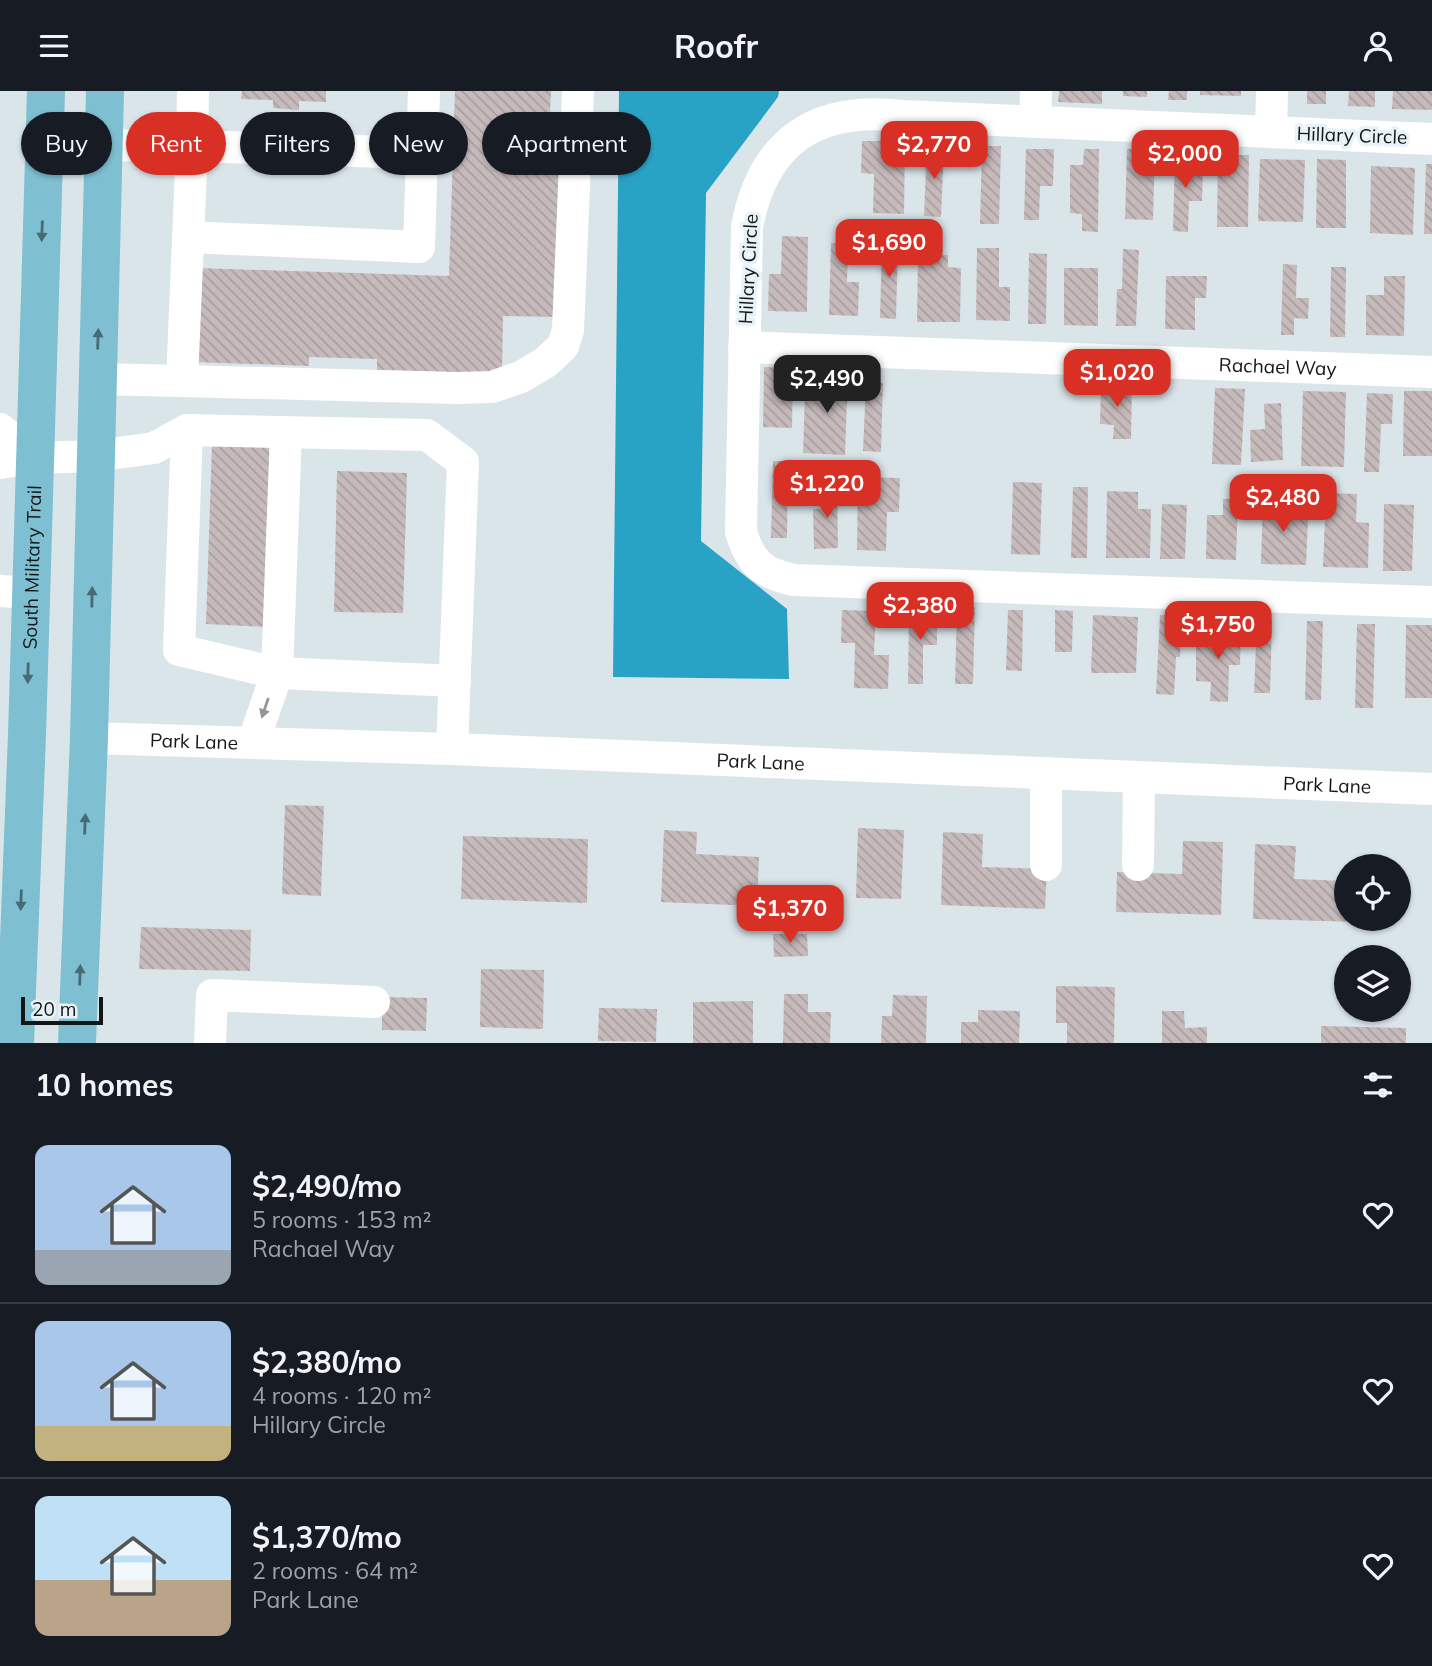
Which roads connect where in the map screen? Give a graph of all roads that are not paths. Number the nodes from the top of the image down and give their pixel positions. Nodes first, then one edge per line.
1 (46, 91) edge
2 (105, 91) edge
3 (192, 91) edge
4 (424, 91) edge
5 (578, 91) edge
6 (1036, 91) edge
7 (1272, 91) edge
8 (104, 112) edge
9 (192, 112) edge
10 (423, 112) edge
11 (1035, 122) junction
12 (1271, 132) junction
13 (1432, 139) edge
14 (226, 147) edge
15 (369, 151) edge
16 (102, 175) edge
17 (191, 175) edge
18 (421, 175) edge
19 (188, 237) junction
20 (744, 347) junction
21 (1432, 372) edge
22 (96, 379) junction
23 (182, 381) junction
24 (0, 429) edge
25 (187, 430) junction
26 (286, 432) junction
27 (96, 456) junction
28 (18, 460) edge
29 (15, 592) edge
30 (1432, 601) edge
31 (277, 673) junction
32 (455, 681) junction
33 (89, 738) junction
34 (253, 743) junction
35 (452, 749) junction
36 (1046, 773) junction
37 (1139, 777) junction
38 (1432, 789) edge
39 (12, 807) edge
40 (1046, 865) dead end
41 (1138, 865) dead end
42 (374, 1002) dead end
43 (15, 1043) edge
44 (77, 1043) edge
45 (210, 1043) edge

1 -> 28 main road, South Military Trail
2 - 8 main road
3 - 9 street
4 - 10 street
5 - 23 street
6 - 11 street
7 - 12 street, Hillary Circle
11 - 12 street, Hillary Circle
11 - 20 street, Hillary Circle
12 - 13 street, Hillary Circle
14 - 15 street
22 -> 16 main road
17 - 19 street
18 - 19 street
19 - 23 street
20 - 21 street, Rachael Way
20 - 30 street, Hillary Circle
22 - 23 street
22 - 27 main road
24 - 28 street
25 - 26 street
25 - 27 street
25 - 31 street
26 - 31 street
26 - 32 street
27 - 28 street
33 -> 27 main road
28 - 29 main road, South Military Trail
29 -> 39 main road, South Military Trail
31 - 32 street
31 -> 34 street
32 - 35 street
33 - 34 street, Park Lane
44 -> 33 main road
34 - 35 street, Park Lane
35 - 36 street, Park Lane
36 - 37 street, Park Lane
36 - 40 street
37 - 38 street, Park Lane
37 - 41 street
39 -> 43 main road, South Military Trail
42 - 45 street

